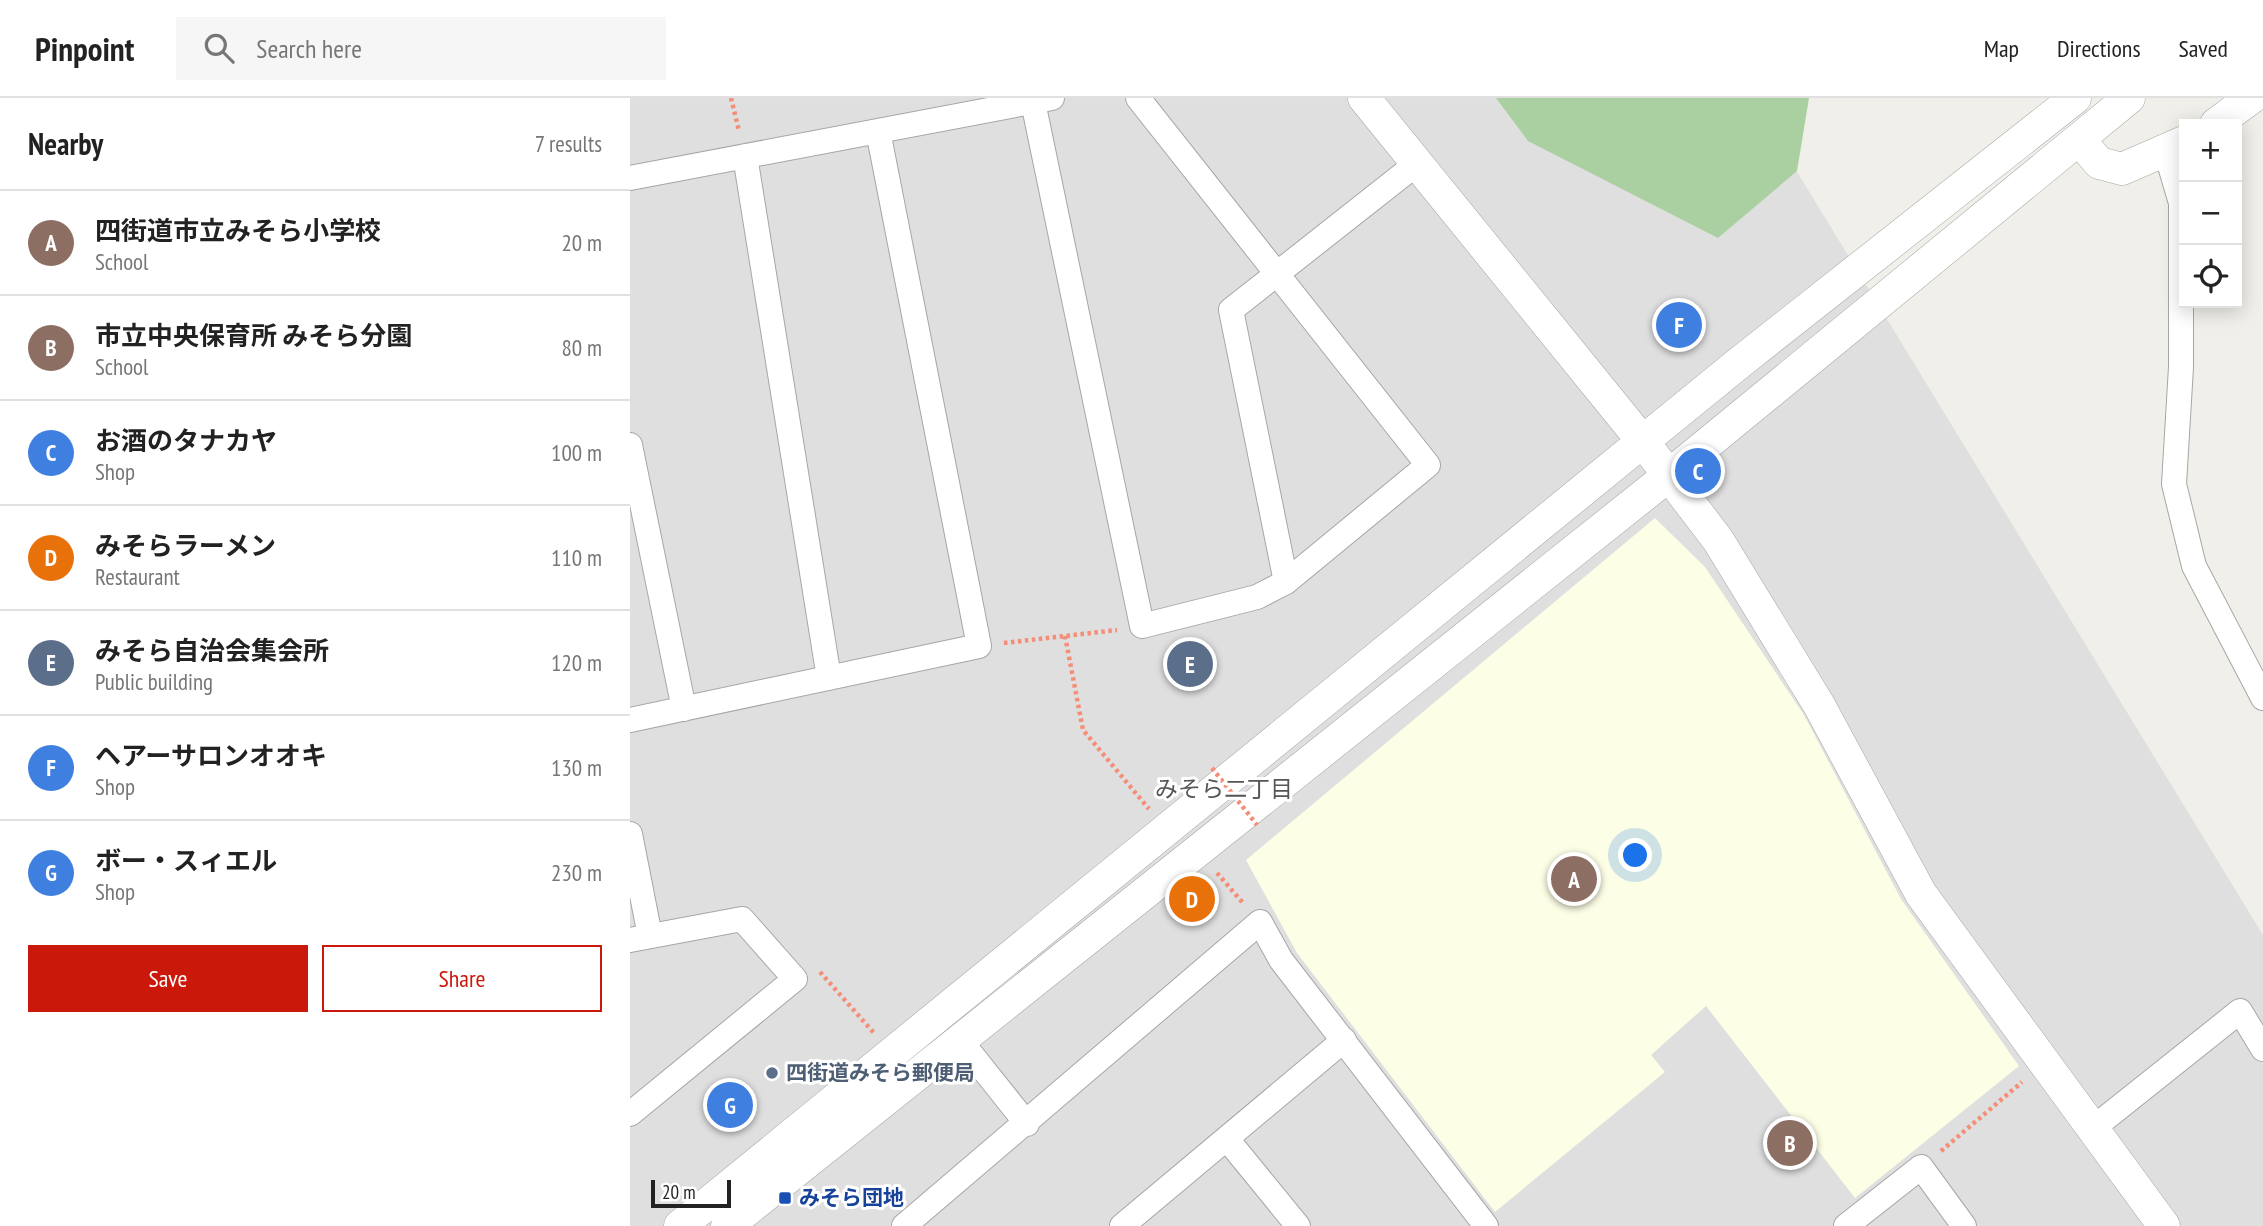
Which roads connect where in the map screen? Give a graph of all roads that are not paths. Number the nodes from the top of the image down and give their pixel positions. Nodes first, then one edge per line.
1 (1138, 98) edge
2 (1364, 98) edge
3 (2075, 98) edge
4 (2129, 98) edge
5 (2251, 98) edge
6 (1043, 100) edge
7 (950, 107) edge
8 (2223, 119) edge
9 (878, 131) junction
10 (2079, 139) junction
11 (2175, 147) edge
12 (745, 156) junction
13 (1415, 165) junction
14 (630, 178) edge
15 (1277, 274) junction
16 (1644, 443) junction
17 (630, 445) edge
18 (1668, 476) junction
19 (1286, 582) junction
20 (829, 678) junction
21 (2263, 698) edge
22 (684, 709) junction
23 (630, 720) edge
24 (630, 834) edge
25 (640, 938) edge
26 (960, 1040) junction
27 (1344, 1040) junction
28 (2263, 1049) edge
29 (630, 1114) edge
30 (1027, 1124) junction
31 (2092, 1129) junction
32 (1227, 1139) junction
33 (680, 1226) edge
34 (727, 1226) edge
35 (904, 1226) edge
36 (1122, 1226) edge
37 (1298, 1226) edge
38 (1486, 1226) edge
39 (1846, 1226) edge
40 (1964, 1226) edge
41 (2164, 1226) edge

1 - 15 street
2 - 13 street
3 - 16 street
4 - 10 street
5 - 8 street
6 - 7 street
6 - 19 street
7 - 9 street
9 - 12 street
9 - 20 street
10 - 11 street
10 - 18 street
11 - 21 street
12 - 14 street
12 - 20 street
13 - 15 street
13 - 16 street
15 - 19 street
15 - 19 street
16 - 18 street
16 - 33 street
17 - 22 street
18 - 26 street
18 - 31 street
20 - 22 street
22 - 23 street
24 - 25 street
25 - 29 street
26 - 30 street
26 - 34 street
27 - 30 street
27 - 32 street
27 - 38 street
28 - 31 street
30 - 35 street
31 - 41 street
32 - 36 street
32 - 37 street
39 - 40 street

